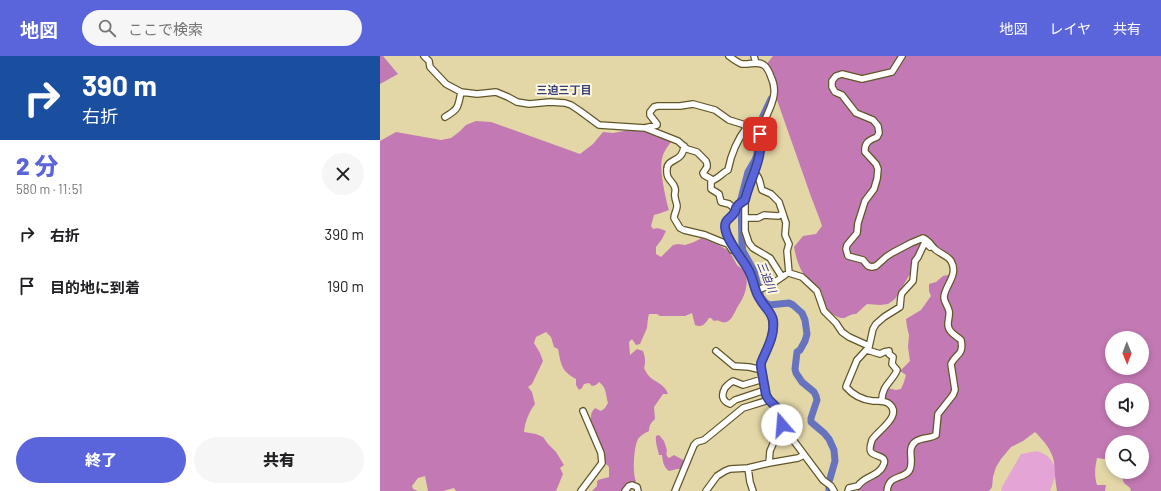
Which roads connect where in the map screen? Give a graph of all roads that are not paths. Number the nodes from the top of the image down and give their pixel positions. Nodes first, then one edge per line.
1 (424, 56) edge
2 (729, 56) edge
3 (754, 56) edge
4 (902, 56) edge
5 (756, 63) junction
6 (461, 92) junction
7 (445, 117) dead end
8 (747, 127) junction
9 (645, 128) junction
10 (759, 134) junction
11 (684, 146) junction
12 (754, 173) junction
13 (711, 181) junction
14 (740, 204) junction
15 (783, 214) junction
16 (745, 218) junction
17 (935, 250) junction
18 (744, 262) junction
19 (789, 274) junction
20 (782, 277) junction
21 (758, 290) junction
22 (868, 348) junction
23 (716, 351) dead end
24 (762, 370) junction
25 (763, 379) junction
26 (765, 390) junction
27 (769, 400) junction
28 (882, 401) junction
29 (584, 411) dead end
30 (783, 427) junction
31 (804, 455) junction
32 (769, 463) junction
33 (748, 468) junction
34 (830, 487) edge
35 (581, 491) edge
36 (625, 491) edge
37 (638, 491) edge
38 (675, 491) edge
39 (706, 491) edge
40 (753, 491) edge
41 (848, 491) edge
42 (887, 491) edge

1 - 6 street
2 - 5 street
3 - 5 street
4 - 17 street
5 - 10 street
6 - 7 street
6 - 9 street
8 - 9 street
8 - 10 street
8 - 13 street
9 - 11 street
10 - 12 street
11 - 13 street
11 - 18 street
12 - 14 street
12 - 15 street
13 - 14 street
14 - 16 street
14 - 18 street
15 - 16 street
15 - 19 street
16 - 20 street
17 - 22 street
17 - 42 street
18 - 21 street
19 - 20 street
19 - 22 street
20 - 21 street
21 - 24 street
22 - 28 street
22 - 28 street
23 - 24 street
24 - 25 street
25 - 26 street
25 - 26 street
26 - 27 street
27 - 30 street
27 - 38 street
28 - 41 street
29 - 35 street
30 - 31 street
30 - 32 street
31 - 32 street
31 - 34 street
32 - 33 street
33 - 39 street
33 - 40 street
36 - 37 street

